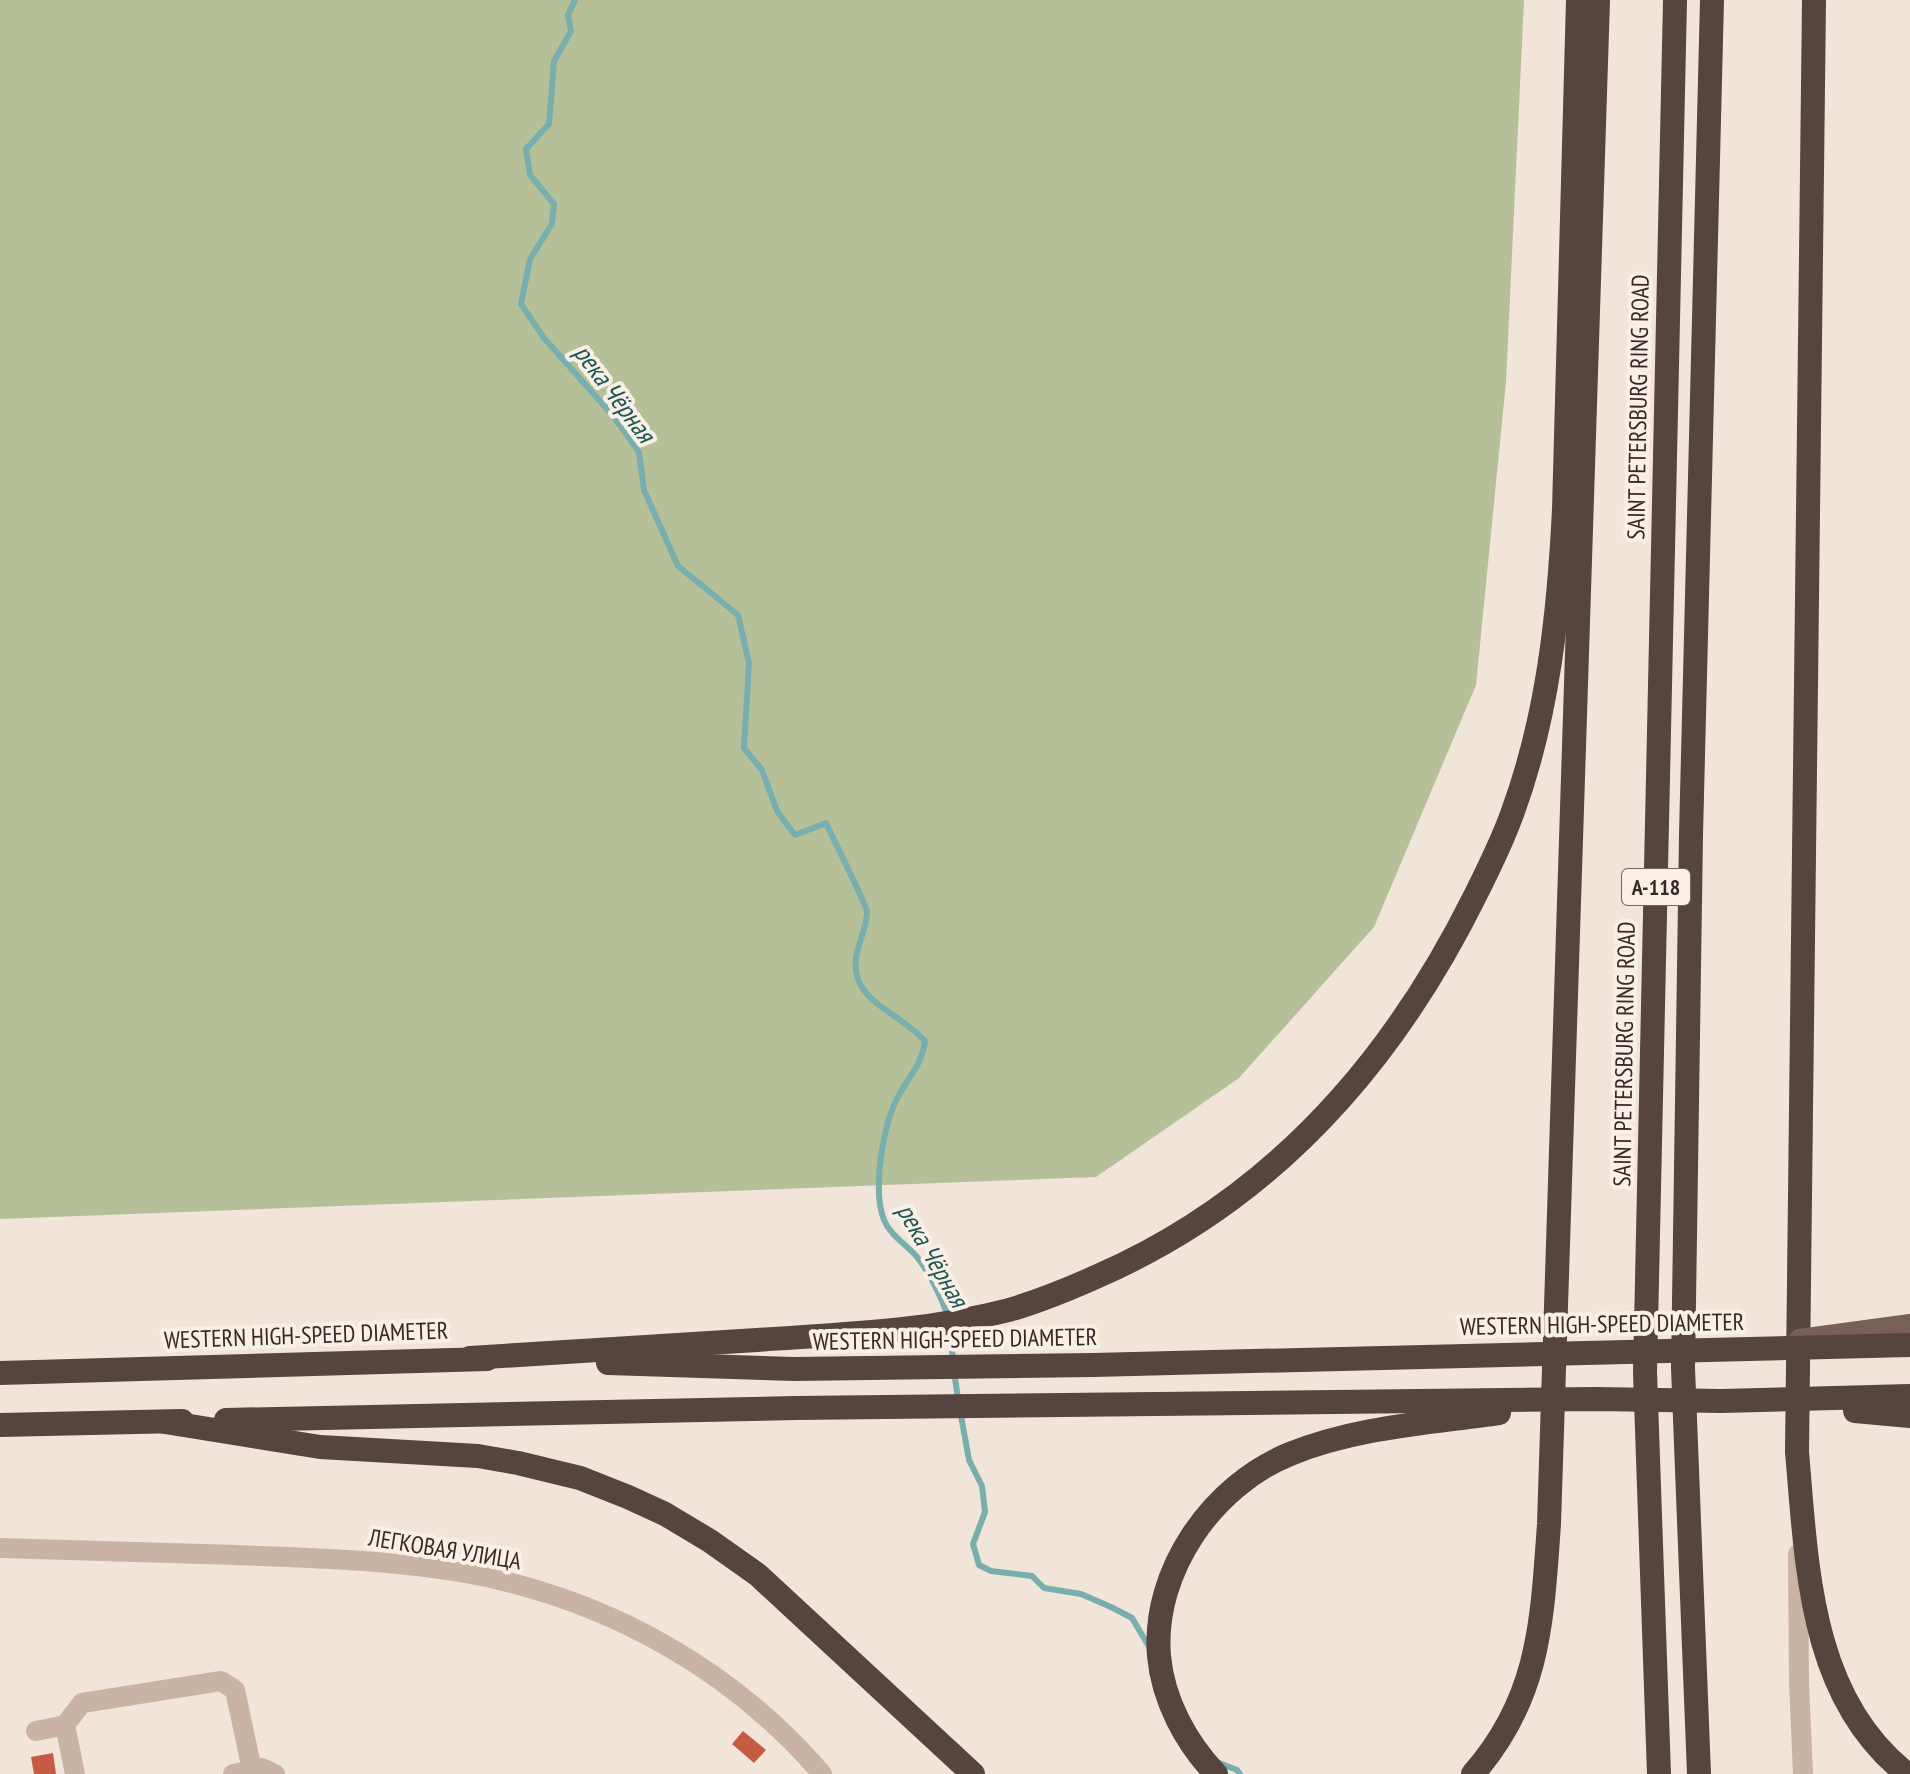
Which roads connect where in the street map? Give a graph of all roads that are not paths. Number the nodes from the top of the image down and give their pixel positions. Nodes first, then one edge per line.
1 (1578, 0) edge
2 (1598, 0) edge
3 (1675, 0) edge
4 (1712, 0) edge
5 (1814, 0) edge
6 (1910, 1324) edge
7 (1910, 1345) edge
8 (1721, 1349) junction
9 (470, 1358) junction
10 (0, 1373) edge
11 (1910, 1396) edge
12 (1596, 1399) junction
13 (1721, 1401) junction
14 (1910, 1416) edge
15 (165, 1422) junction
16 (0, 1425) edge
17 (1797, 1452) junction
18 (0, 1548) edge
19 (65, 1725) junction
20 (36, 1731) dead end
21 (242, 1772) edge
22 (75, 1774) edge
23 (275, 1774) edge
24 (822, 1774) edge
25 (973, 1774) edge
26 (1216, 1774) edge
27 (1473, 1774) edge
28 (1659, 1774) edge
29 (1699, 1774) edge
30 (1803, 1774) edge
31 (1907, 1774) edge

1 - 9 highway
2 - 27 highway
3 - 28 highway, SAINT PETERSBURG RING ROAD / А-118
4 - 29 highway, А-118
5 - 17 highway
6 - 8 main road, bridge
7 - 8 highway, WESTERN HIGH-SPEED DIAMETER, bridge
8 - 9 highway, WESTERN HIGH-SPEED DIAMETER, bridge
9 - 10 highway, WESTERN HIGH-SPEED DIAMETER
11 - 13 highway, bridge
12 - 13 highway, bridge
12 - 15 highway, bridge
12 - 26 highway, bridge
13 - 14 highway, bridge
15 - 16 highway
15 - 25 highway
17 - 30 street
17 - 31 highway
18 - 24 street, ЛЕГКОВАЯ УЛИЦА
19 - 20 street
19 - 21 street
19 - 22 street
21 - 23 street

